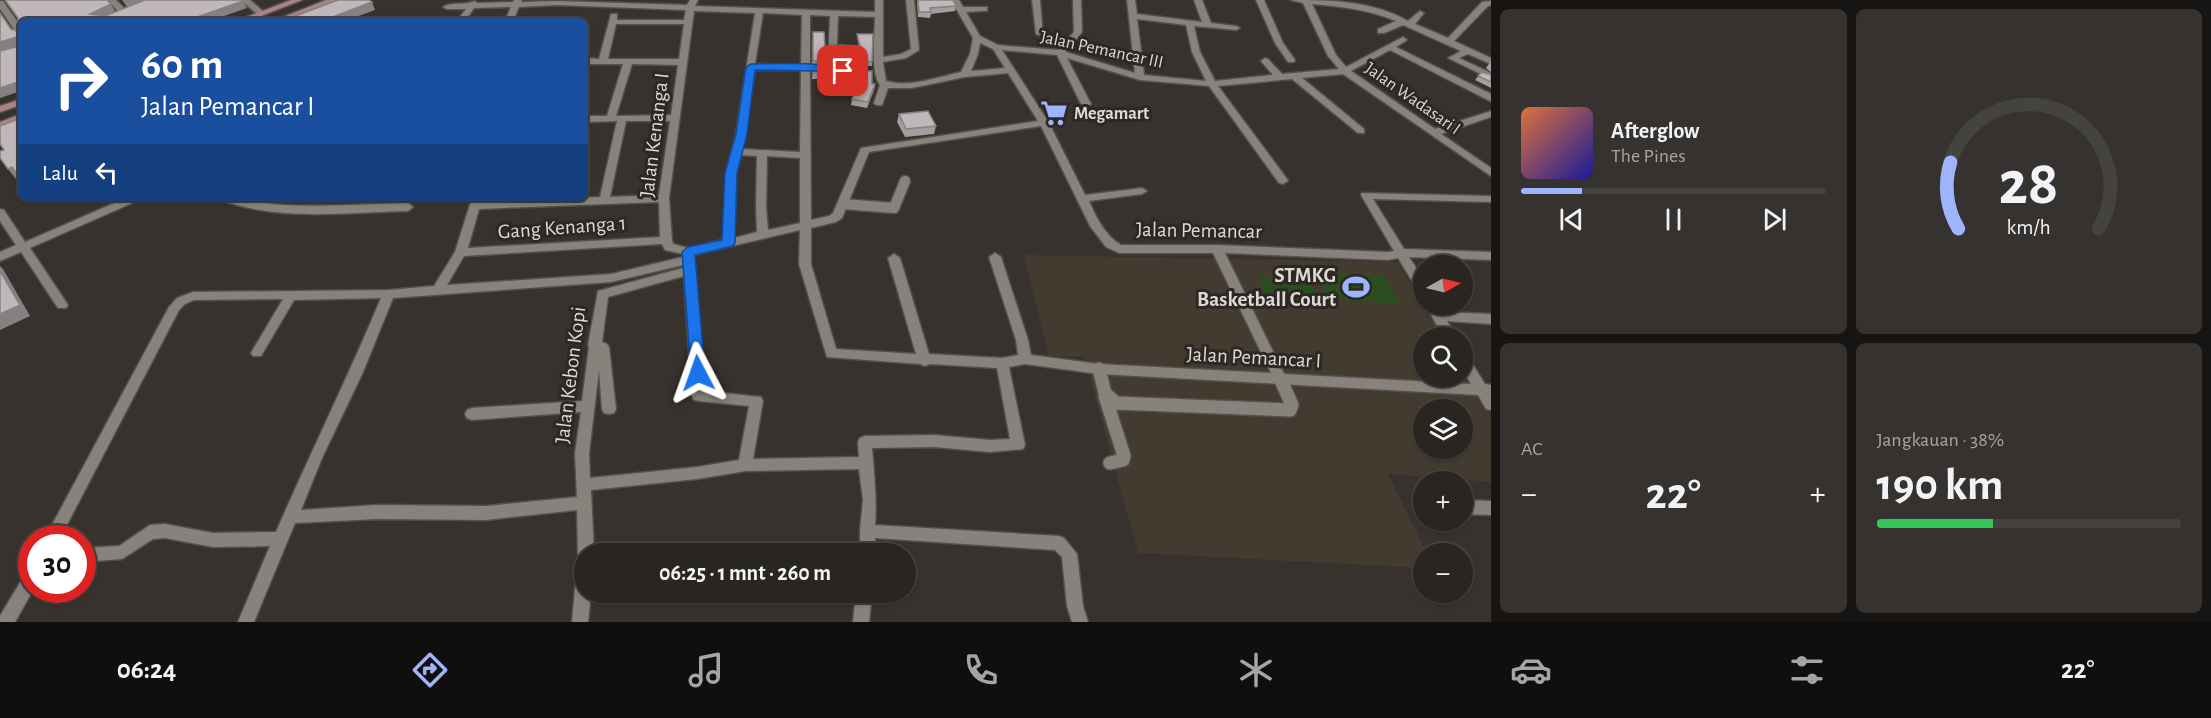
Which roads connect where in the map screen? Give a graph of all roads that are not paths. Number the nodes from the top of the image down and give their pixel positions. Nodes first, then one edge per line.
1 (112, 0) edge
2 (245, 0) edge
3 (298, 0) edge
4 (333, 0) edge
5 (737, 0) edge
6 (845, 0) edge
7 (879, 0) edge
8 (910, 0) edge
9 (955, 0) edge
10 (1036, 0) edge
11 (1077, 0) edge
12 (1131, 0) edge
13 (1198, 0) edge
14 (1260, 0) edge
15 (1296, 0) edge
16 (1306, 1) edge
17 (517, 2) edge
18 (558, 2) edge
19 (599, 2) edge
20 (0, 3) edge
21 (474, 3) edge
22 (648, 3) edge
23 (1360, 3) edge
24 (1489, 3) dead end
25 (692, 4) edge
26 (616, 6) junction
27 (447, 7) dead end
28 (733, 9) junction
29 (984, 9) dead end
30 (133, 10) edge
31 (759, 10) junction
32 (960, 10) junction
33 (806, 12) junction
34 (1420, 12) dead end
35 (124, 13) junction
36 (261, 13) junction
37 (834, 13) junction
38 (846, 13) junction
39 (879, 15) junction
40 (1134, 16) junction
41 (112, 17) edge
42 (248, 18) edge
43 (285, 18) edge
44 (463, 18) edge
45 (510, 18) edge
46 (1189, 21) junction
47 (613, 22) junction
48 (688, 22) junction
49 (1407, 22) junction
50 (1208, 23) junction
51 (1236, 28) dead end
52 (18, 29) edge
53 (1381, 31) dead end
54 (1040, 34) dead end
55 (977, 38) junction
56 (1403, 40) dead end
57 (1449, 42) junction
58 (996, 47) junction
59 (1389, 47) junction
60 (1468, 51) junction
61 (1060, 53) junction
62 (879, 60) junction
63 (1290, 60) dead end
64 (588, 61) edge
65 (1265, 61) dead end
66 (1491, 61) edge
67 (603, 62) junction
68 (628, 62) junction
69 (682, 62) junction
70 (751, 67) junction
71 (806, 68) junction
72 (832, 70) junction
73 (1011, 70) junction
74 (852, 71) edge
75 (1345, 71) junction
76 (965, 74) junction
77 (1294, 76) junction
78 (1491, 76) edge
79 (1140, 77) junction
80 (1280, 78) junction
81 (885, 84) junction
82 (1212, 84) junction
83 (1491, 98) edge
84 (18, 103) edge
85 (879, 103) dead end
86 (1086, 104) dead end
87 (0, 109) edge
88 (1491, 114) edge
89 (18, 118) edge
90 (588, 118) edge
91 (675, 118) junction
92 (617, 119) junction
93 (1044, 123) junction
94 (0, 125) edge
95 (1361, 131) dead end
96 (1434, 133) junction
97 (737, 152) junction
98 (762, 153) junction
99 (806, 155) junction
100 (1489, 169) edge
101 (905, 181) dead end
102 (1283, 181) dead end
103 (1142, 191) dead end
104 (664, 198) junction
105 (1491, 199) edge
106 (1081, 200) junction
107 (128, 201) edge
108 (232, 201) edge
109 (552, 201) edge
110 (604, 201) junction
111 (476, 202) edge
112 (278, 203) edge
113 (843, 204) junction
114 (408, 207) dead end
115 (0, 213) edge
116 (806, 226) junction
117 (763, 233) junction
118 (666, 240) junction
119 (728, 243) junction
120 (23, 247) junction
121 (1217, 249) junction
122 (461, 252) junction
123 (1402, 253) junction
124 (1491, 256) edge
125 (0, 257) edge
126 (995, 257) dead end
127 (894, 258) dead end
128 (689, 261) junction
129 (1413, 272) edge
130 (438, 290) junction
131 (389, 294) junction
132 (293, 295) junction
133 (62, 305) dead end
134 (1438, 316) joint
135 (1491, 319) edge
136 (1444, 327) edge
137 (594, 345) junction
138 (257, 353) dead end
139 (924, 361) junction
140 (1021, 361) junction
141 (1002, 363) junction
142 (1099, 369) junction
143 (1473, 372) edge
144 (1280, 378) junction
145 (1486, 389) edge
146 (1104, 393) junction
147 (1491, 405) edge
148 (586, 406) junction
149 (609, 409) dead end
150 (472, 414) dead end
151 (865, 463) junction
152 (1110, 463) dead end
153 (745, 464) junction
154 (583, 485) junction
155 (583, 503) junction
156 (1473, 507) edge
157 (1491, 508) edge
158 (290, 517) junction
159 (59, 525) edge
160 (867, 531) junction
161 (281, 539) junction
162 (585, 543) edge
163 (868, 543) edge
164 (96, 555) edge
165 (18, 601) edge
166 (582, 603) edge
167 (863, 603) edge
168 (6, 622) edge
169 (246, 622) edge
170 (580, 622) edge
171 (861, 622) edge
172 (1080, 622) edge

1 - 35 street
2 - 36 street
3 - 36 street
4 - 43 street
5 - 28 street
6 - 38 street
7 - 39 street
8 - 62 street
9 - 32 street
10 - 54 street
11 - 61 street
12 - 40 street
13 - 50 street
14 - 63 street
15 - 16 street
16 - 23 street
16 - 75 street, Jalan Wadasari I
17 - 18 street
17 - 21 street
17 - 45 street
18 - 19 street
19 - 26 street
20 - 52 street
21 - 27 street
21 - 44 street
22 - 25 street
22 - 26 street
23 - 49 street
24 - 57 street
25 - 28 street
25 - 48 street, Jalan Kenanga I
26 - 47 street
28 - 31 street
29 - 32 street
30 - 35 street
31 - 33 street
31 - 70 street
32 - 55 street
33 - 37 street
33 - 71 street
34 - 49 street
35 - 41 street
36 - 42 street
37 - 38 street
37 - 72 street
38 - 39 street
39 - 62 street
40 - 46 street
40 - 79 street
46 - 50 street
46 - 82 street
47 - 48 street
47 - 67 street
48 - 69 street, Jalan Kenanga I
49 - 53 street
49 - 57 street
50 - 51 street
55 - 58 street
55 - 76 street
56 - 59 street
57 - 60 street
58 - 61 street, Jalan Pemancar III
58 - 73 street, Jalan Pemancar
59 - 75 street
59 - 83 street
60 - 66 street
60 - 78 street
61 - 79 street, Jalan Pemancar III
61 - 86 street
62 - 81 street
64 - 67 street
65 - 80 street
67 - 68 street
68 - 69 street
68 - 92 street
69 - 91 street, Jalan Kenanga I
70 - 71 street
70 - 97 street
71 - 72 street
71 - 99 street
72 - 74 street
73 - 76 street
73 - 93 street, Jalan Pemancar
75 - 77 street, Jalan Pemancar III
75 - 96 street, Jalan Wadasari I
76 - 81 street
77 - 80 street, Jalan Pemancar III
77 - 95 street
79 - 82 street, Jalan Pemancar III
80 - 82 street, Jalan Pemancar III
81 - 85 street
82 - 102 street
84 - 87 street
88 - 96 street
89 - 94 street
90 - 92 street
91 - 92 street
91 - 104 street, Jalan Kenanga I
92 - 110 street
93 - 106 street, Jalan Pemancar
93 - 113 street
96 - 100 street, Jalan Wadasari I
97 - 98 street
97 - 119 street
98 - 99 street
98 - 117 street
99 - 116 street
101 - 113 lane
103 - 106 street
104 - 110 street
104 - 118 street, Jalan Kenanga I
105 - 123 street
106 - 121 street, Jalan Pemancar
107 - 120 street
108 - 112 street
109 - 110 street
109 - 111 street
111 - 122 street
112 - 114 street
113 - 116 street
115 - 120 street
116 - 117 street
116 - 139 street, Jalan Pemancar I
117 - 119 street
118 - 122 street, Gang Kenanga 1
118 - 128 street
119 - 128 street
120 - 125 street
120 - 133 street
121 - 123 street, Jalan Pemancar
121 - 144 street
122 - 130 street
123 - 124 street, Jalan Pemancar
123 - 129 street
126 - 140 street
127 - 139 street
128 - 130 street
128 - 137 street, Jalan Kebon Kopi
128 - 153 street
130 - 131 street
131 - 132 street
131 - 158 street
132 - 138 street
132 - 159 street
134 - 135 street
134 - 136 street
137 - 148 street, Jalan Kebon Kopi
137 - 149 street
139 - 141 street, Jalan Pemancar I
140 - 141 street, Jalan Pemancar I
140 - 142 street, Jalan Pemancar I
141 - 151 street
142 - 144 street, Jalan Pemancar I
142 - 146 lane
143 - 145 street
144 - 145 street, Jalan Pemancar I
144 - 146 lane
145 - 147 street
146 - 152 lane
148 - 150 street
148 - 154 street, Jalan Kebon Kopi
151 - 153 street
151 - 160 street
153 - 154 street
154 - 155 street, Jalan Kebon Kopi
155 - 158 street
155 - 162 street, Jalan Kebon Kopi
156 - 157 street
158 - 161 street
160 - 163 street
160 - 172 street
161 - 164 street
161 - 169 street
165 - 168 street
166 - 170 street
167 - 171 street

